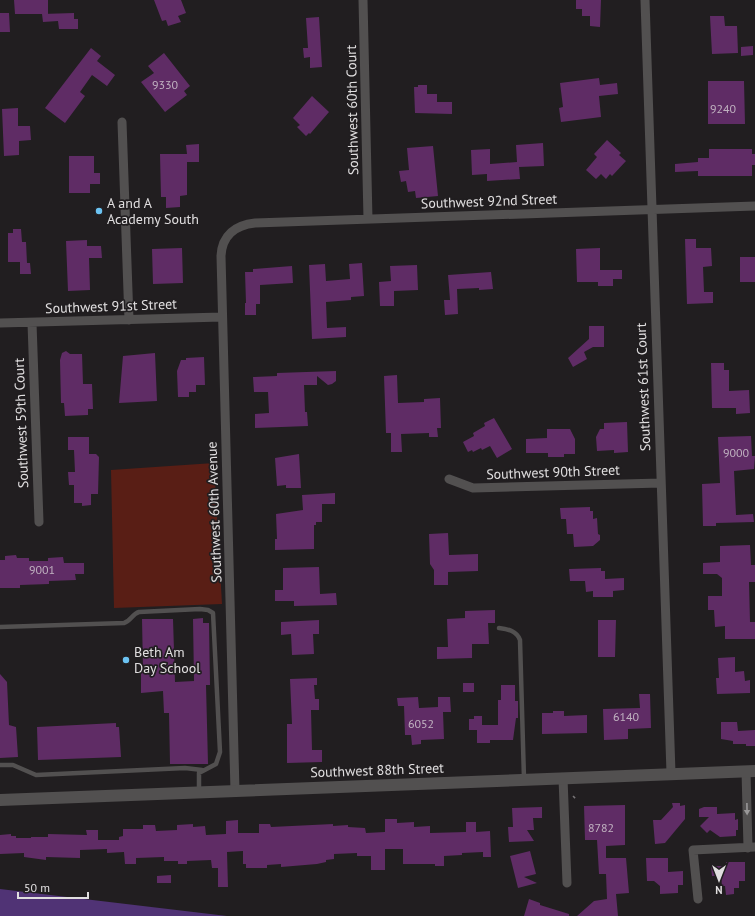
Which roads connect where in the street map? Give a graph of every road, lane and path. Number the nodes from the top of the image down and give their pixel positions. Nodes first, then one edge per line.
1 (363, 0) edge
2 (645, 0) edge
3 (122, 122) dead end
4 (755, 206) edge
5 (652, 209) junction
6 (368, 219) junction
7 (228, 235) joint
8 (222, 317) junction
9 (129, 320) junction
10 (32, 323) junction
11 (0, 324) edge
12 (449, 479) dead end
13 (661, 483) junction
14 (39, 522) dead end
15 (0, 627) edge
16 (498, 628) dead end
17 (0, 765) edge
18 (202, 770) junction
19 (751, 771) edge
20 (670, 773) junction
21 (563, 778) junction
22 (524, 779) junction
23 (235, 791) junction
24 (199, 793) junction
25 (0, 800) edge
26 (751, 848) edge
27 (567, 884) dead end
28 (698, 899) dead end

1 - 6 street, Southwest 60th Court
2 - 5 street, Southwest 61st Court
3 - 9 street
4 - 5 street, Southwest 92nd Street
5 - 6 street, Southwest 92nd Street
5 - 13 street, Southwest 61st Court
6 - 7 street, Southwest 92nd Street
7 - 8 street, Southwest 60th Avenue
8 - 9 street, Southwest 91st Street
8 - 23 street, Southwest 60th Avenue
9 - 10 street, Southwest 91st Street
10 - 11 street, Southwest 91st Street
10 - 14 street, Southwest 59th Court
12 - 13 street, Southwest 90th Street
13 - 20 street, Southwest 61st Court
15 - 18 lane
16 - 22 lane
17 - 18 lane
18 - 24 lane
19 - 20 street, Southwest 88th Street
19 -> 26 street
20 - 21 street, Southwest 88th Street
21 - 22 street, Southwest 88th Street
21 - 27 street
22 - 23 street, Southwest 88th Street
23 - 24 street, Southwest 88th Street
24 - 25 street, Southwest 88th Street
26 - 28 street

